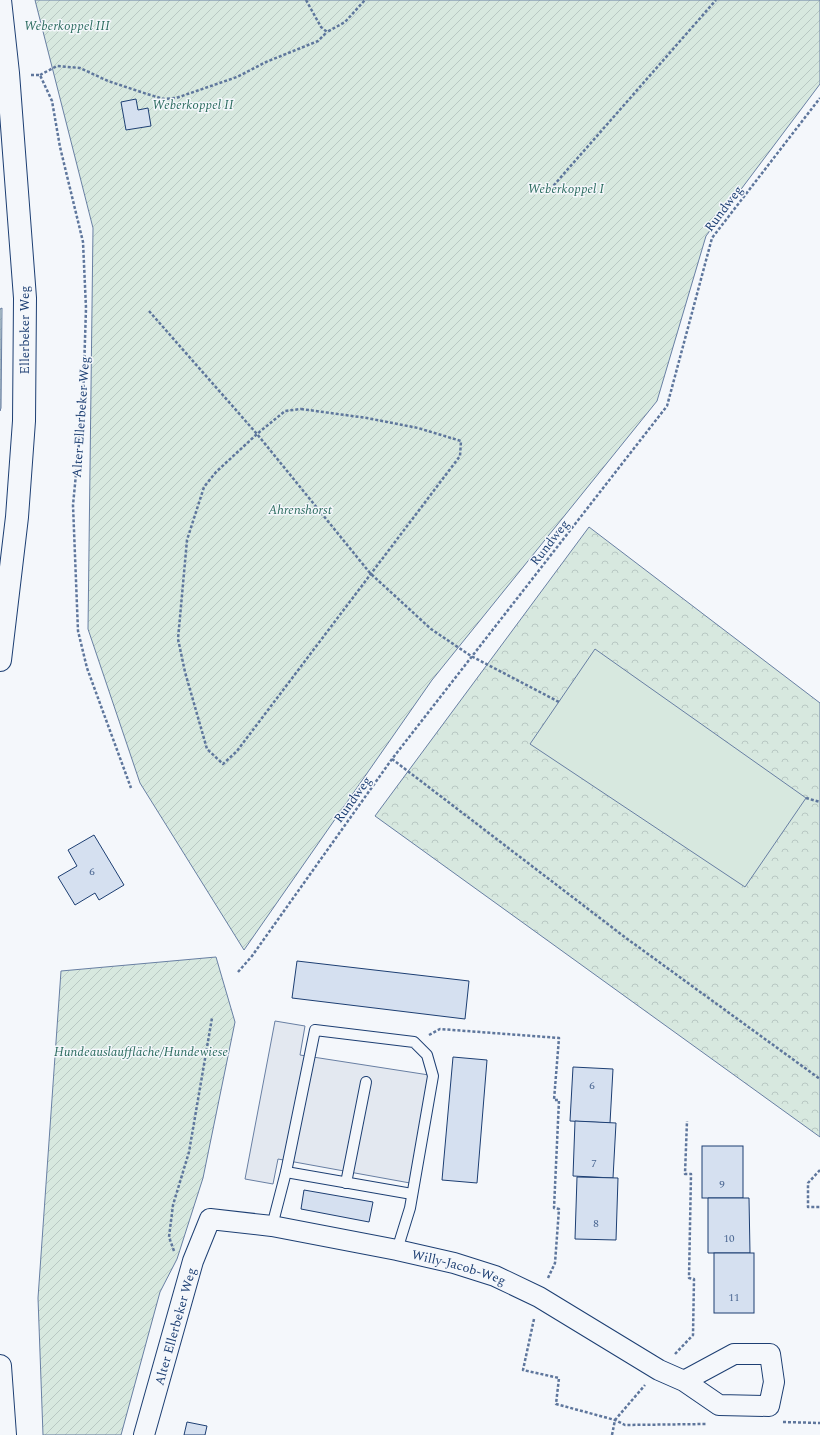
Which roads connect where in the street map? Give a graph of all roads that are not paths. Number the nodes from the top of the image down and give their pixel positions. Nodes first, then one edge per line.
1 (0, 0) edge
2 (0, 660) edge
3 (366, 1082) dead end
4 (286, 1172) junction
5 (346, 1183) junction
6 (412, 1194) junction
7 (210, 1219) joint
8 (272, 1226) junction
9 (397, 1250) junction
10 (0, 1366) edge
11 (684, 1381) junction
12 (5, 1435) edge
13 (144, 1435) edge

1 - 2 street, Ellerbeker Weg
3 - 5 lane
4 - 5 lane
4 - 6 lane
4 - 8 lane
5 - 6 lane
6 - 9 lane
7 - 8 street, Willy-Jacob-Weg
7 - 13 street, Alter Ellerbeker Weg
8 - 9 street, Willy-Jacob-Weg
9 - 11 street, Willy-Jacob-Weg
10 - 12 street
11 - 11 street, Willy-Jacob-Weg

